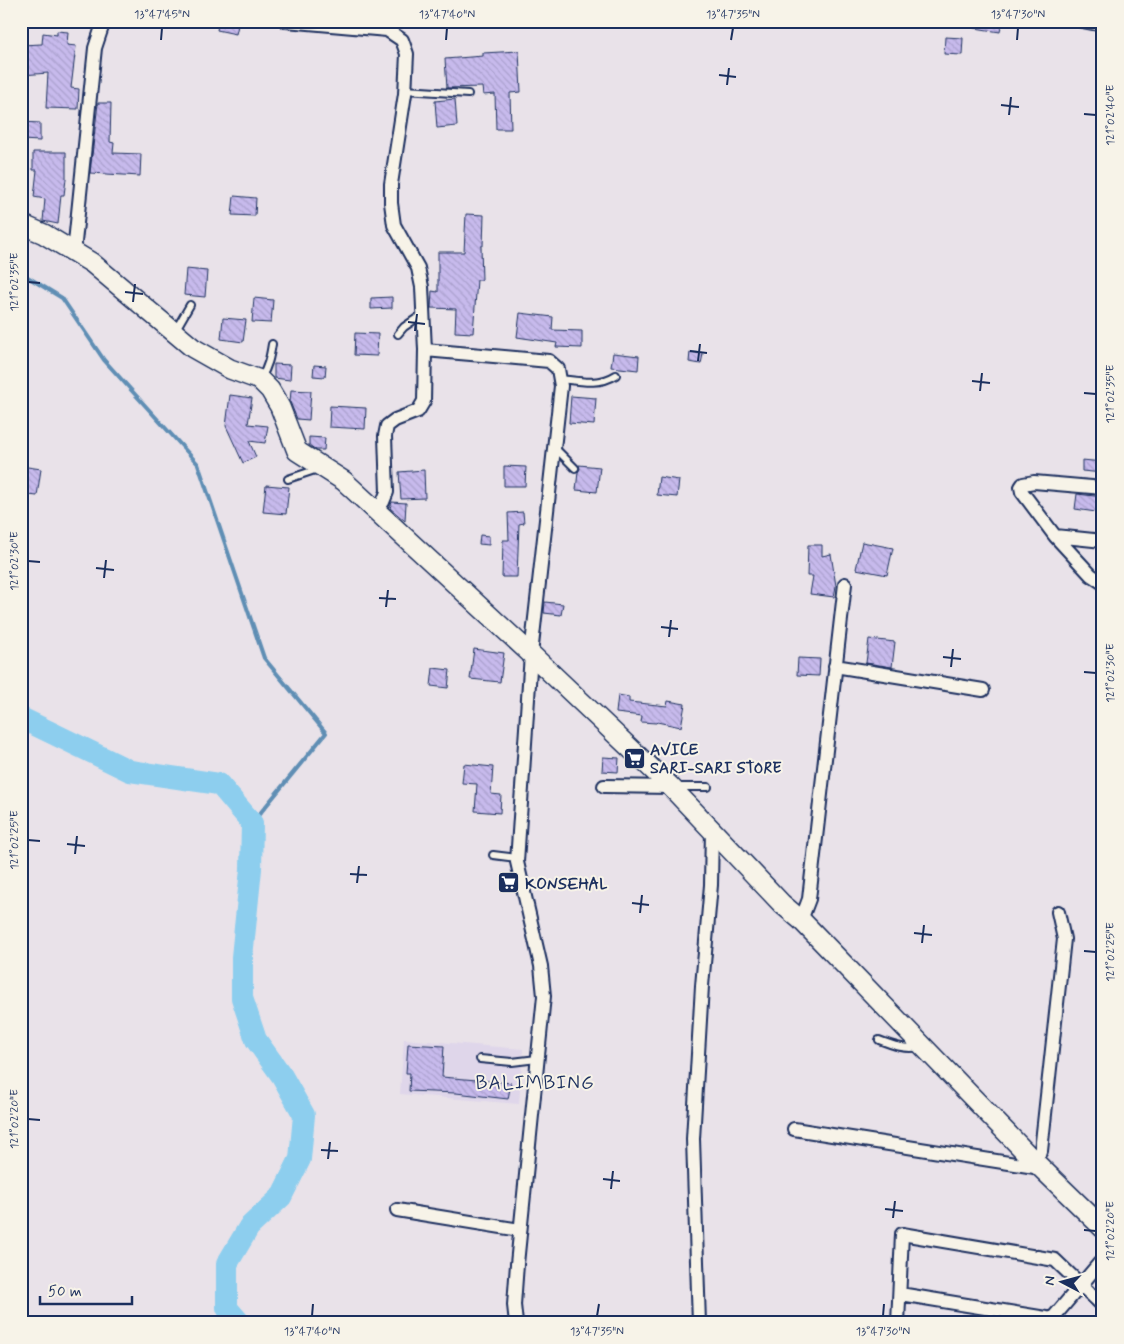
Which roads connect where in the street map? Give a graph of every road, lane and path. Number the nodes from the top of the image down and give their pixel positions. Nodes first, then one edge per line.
1 (104, 21) edge
2 (286, 21) edge
3 (1082, 21) edge
4 (1103, 25) edge
5 (406, 90) junction
6 (468, 94) dead end
7 (21, 224) edge
8 (74, 252) junction
9 (190, 305) dead end
10 (424, 314) junction
11 (175, 332) junction
12 (398, 334) dead end
13 (272, 344) dead end
14 (425, 350) junction
15 (616, 376) dead end
16 (560, 379) junction
17 (260, 380) junction
18 (554, 448) junction
19 (322, 468) junction
20 (575, 468) dead end
21 (288, 479) dead end
22 (1103, 488) edge
23 (374, 511) junction
24 (1055, 536) junction
25 (1103, 541) edge
26 (1103, 583) edge
27 (844, 584) dead end
28 (531, 654) junction
29 (835, 666) junction
30 (983, 690) dead end
31 (604, 786) dead end
32 (671, 787) junction
33 (708, 787) dead end
34 (712, 829) junction
35 (493, 855) dead end
36 (517, 858) junction
37 (1058, 912) dead end
38 (801, 920) junction
39 (880, 1040) dead end
40 (922, 1046) junction
41 (480, 1059) dead end
42 (537, 1059) junction
43 (794, 1129) dead end
44 (1037, 1164) junction
45 (397, 1210) dead end
46 (1103, 1228) edge
47 (520, 1230) junction
48 (1103, 1259) edge
49 (1080, 1285) junction
50 (900, 1294) junction
51 (1103, 1306) edge
52 (1052, 1321) edge
53 (516, 1323) edge
54 (699, 1323) edge
55 (898, 1323) edge

1 - 8 street
2 - 5 street
3 - 4 street
5 - 6 lane
5 - 10 street
7 - 8 street
8 - 11 street
9 - 11 lane
10 - 12 lane
10 - 14 street
11 - 17 street
13 - 17 lane
14 - 16 street
14 - 23 street
15 - 16 lane
16 - 18 street
17 - 19 street
18 - 20 lane
18 - 28 street
19 - 21 lane
19 - 23 street
22 - 24 street
23 - 28 street
24 - 25 street
24 - 26 street
27 - 29 street
28 - 32 street
28 - 36 street
29 - 30 street
29 - 38 street
31 - 32 street
32 - 33 lane
32 - 34 street
34 - 38 street
34 - 54 street
35 - 36 lane
36 - 42 street
37 - 44 street
38 - 40 street
39 - 40 lane
40 - 44 street
41 - 42 lane
42 - 47 street
43 - 44 street
44 - 46 street
45 - 47 street
47 - 53 street
48 - 49 street
49 - 50 street
49 - 51 street
49 - 52 street
50 - 52 street
50 - 55 street

